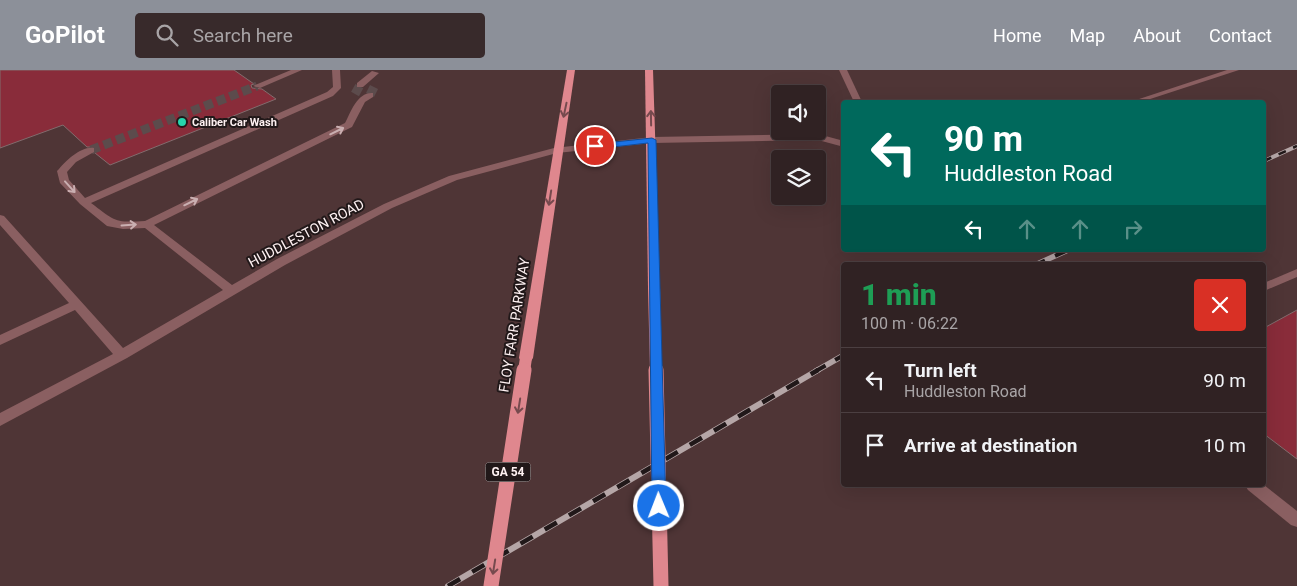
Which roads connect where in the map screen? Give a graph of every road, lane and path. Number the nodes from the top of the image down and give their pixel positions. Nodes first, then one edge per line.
1 (298, 70) edge
2 (336, 70) edge
3 (571, 70) edge
4 (650, 70) edge
5 (843, 70) edge
6 (1235, 70) edge
7 (373, 71) edge
8 (375, 84) tunnel mouth
9 (360, 85) tunnel mouth
10 (257, 86) tunnel mouth
11 (370, 95) tunnel mouth
12 (857, 100) edge
13 (1140, 100) edge
14 (652, 140) junction
15 (841, 143) edge
16 (91, 150) tunnel mouth
17 (557, 150) junction
18 (84, 202) junction
19 (0, 218) edge
20 (147, 224) junction
21 (1297, 273) edge
22 (1266, 286) edge
23 (232, 291) junction
24 (77, 304) junction
25 (0, 340) edge
26 (122, 355) junction
27 (0, 420) edge
28 (1256, 487) edge
29 (1297, 520) edge
30 (491, 586) edge
31 (661, 586) edge

1 - 10 street
2 - 18 street
3 -> 17 main road, FLOY FARR PARKWAY / GA 54
14 -> 4 main road
5 - 12 street
6 - 13 street
7 - 8 street
7 - 9 street
20 -> 11 street
14 - 15 street, HUDDLESTON ROAD
14 - 17 street, HUDDLESTON ROAD
14 - 31 main road, bridge
16 -> 18 street
17 - 23 street, HUDDLESTON ROAD
17 -> 30 main road, FLOY FARR PARKWAY / GA 54, bridge
18 -> 20 street
19 - 24 street
20 - 23 street
21 - 22 street
23 - 26 street, HUDDLESTON ROAD
24 - 25 street
24 - 26 street
26 - 27 street, HUDDLESTON ROAD
28 - 29 street

